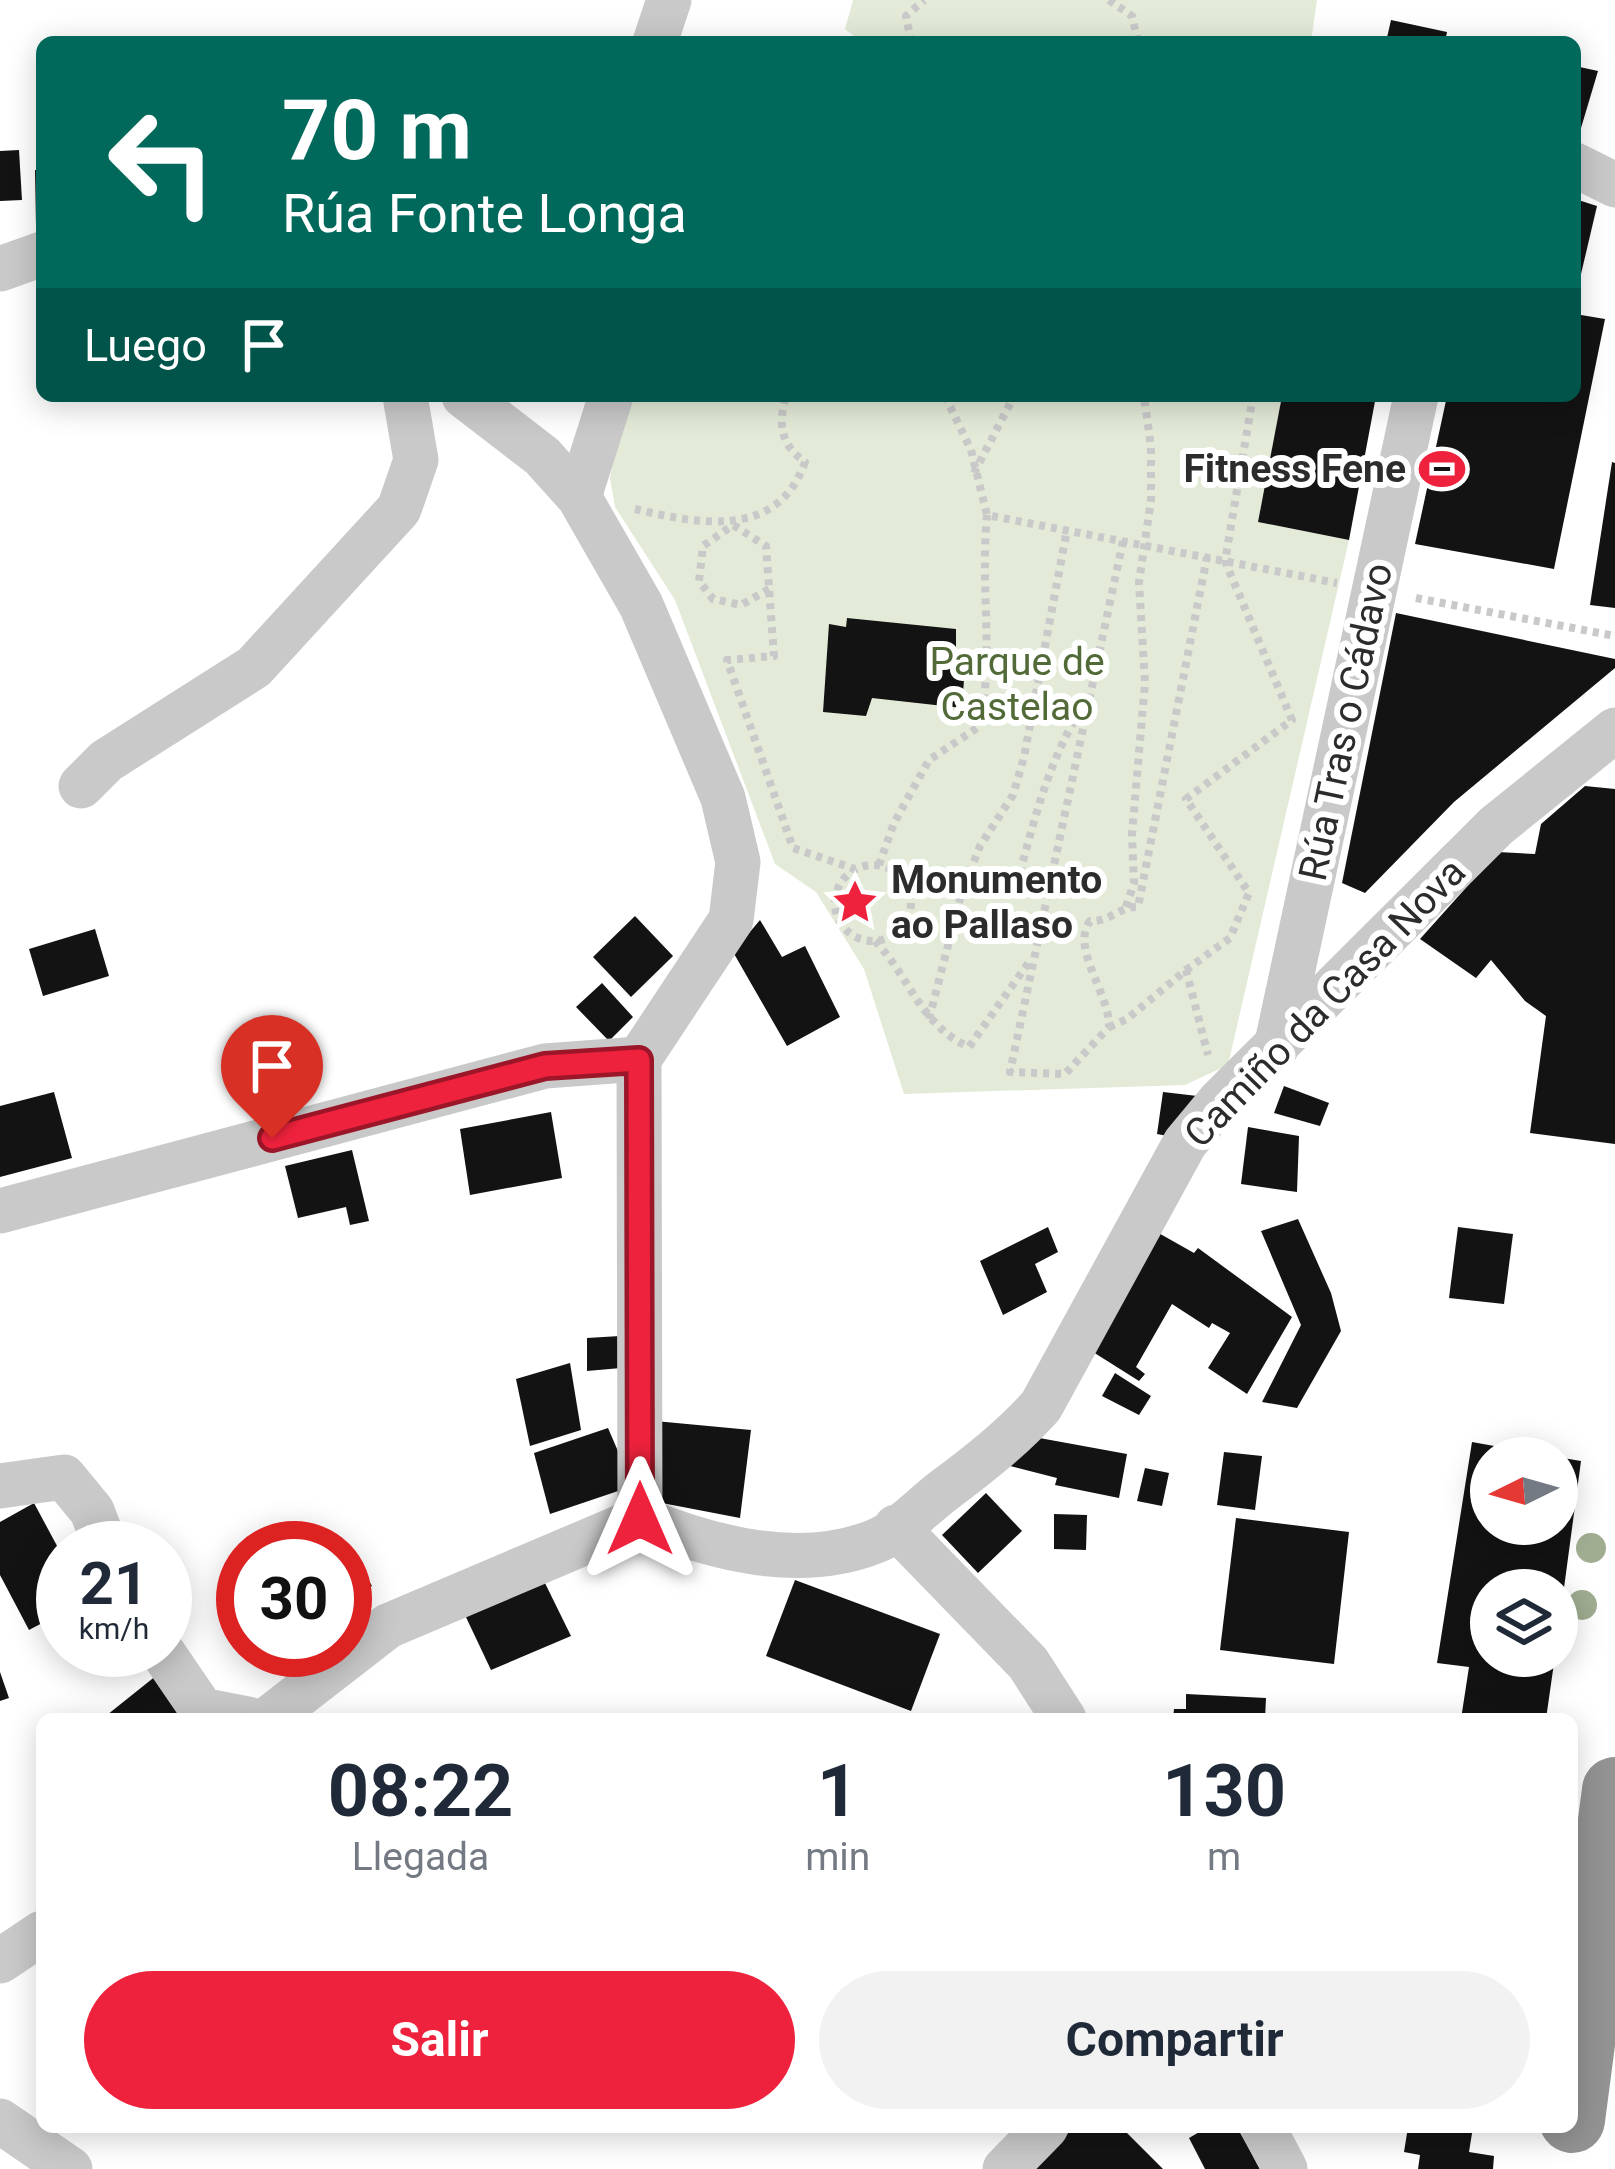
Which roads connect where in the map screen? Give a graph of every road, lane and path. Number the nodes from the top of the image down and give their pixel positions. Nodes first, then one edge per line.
1 (669, 0) edge
2 (924, 0) edge
3 (1109, 0) edge
4 (658, 36) edge
5 (910, 36) edge
6 (1137, 36) edge
7 (1581, 167) edge
8 (1615, 185) edge
9 (36, 256) edge
10 (0, 269) edge
11 (406, 402) edge
12 (472, 402) edge
13 (610, 402) edge
14 (785, 402) edge
15 (947, 402) edge
16 (1011, 402) edge
17 (1145, 402) edge
18 (1252, 402) edge
19 (1415, 402) edge
20 (974, 474) junction
21 (589, 515) junction
22 (987, 515) junction
23 (733, 525) junction
24 (1066, 530) junction
25 (1123, 541) junction
26 (1144, 544) junction
27 (1207, 557) junction
28 (1226, 561) junction
29 (1334, 582) dead end
30 (769, 590) junction
31 (1412, 597) dead end
32 (1615, 636) edge
33 (1088, 698) junction
34 (1615, 730) edge
35 (81, 786) dead end
36 (879, 865) junction
37 (855, 869) junction
38 (961, 895) junction
39 (1126, 907) junction
40 (875, 941) junction
41 (1030, 961) junction
42 (1186, 970) junction
43 (928, 1019) junction
44 (1109, 1028) junction
45 (1276, 1048) junction
46 (639, 1060) junction
47 (1219, 1102) junction
48 (0, 1211) edge
49 (0, 1486) edge
50 (640, 1519) junction
51 (96, 1521) edge
52 (896, 1527) junction
53 (179, 1677) edge
54 (217, 1713) edge
55 (276, 1713) edge
56 (1060, 1713) edge
57 (1615, 1790) edge
58 (36, 1937) edge
59 (0, 1960) edge
60 (1578, 2077) edge
61 (0, 2121) edge
62 (1040, 2133) edge
63 (1266, 2133) edge
64 (1571, 2133) edge
65 (70, 2169) edge
66 (1005, 2169) edge
67 (1285, 2169) edge
68 (1566, 2169) edge

1 - 4 street
2 - 5 path
3 - 6 path
7 - 8 street
9 - 10 street
11 - 35 street
12 - 21 street
13 - 21 street
14 - 23 path
15 - 20 path
16 - 20 path
17 - 26 path
18 - 28 path
19 - 45 street, Rúa Tras o Cádavo
20 - 22 path
21 - 23 path
21 - 46 street
22 - 24 path
22 - 36 path
23 - 30 path
23 - 30 path
24 - 25 path
24 - 38 path
25 - 26 path
25 - 33 path
26 - 27 path
26 - 39 path
27 - 28 path
27 - 39 path
28 - 29 path
28 - 42 path
30 - 37 path
31 - 32 path
33 - 38 path
33 - 41 path
34 - 45 street, Camiño da Casa Nova
36 - 37 path
36 - 40 path
37 - 40 path
38 - 43 path
39 - 44 path
40 - 43 path
41 - 43 path
41 - 44 path
42 - 44 path
42 - 47 path
45 - 47 street, Camiño da Casa Nova
46 - 48 street
46 - 50 street
47 - 52 street, Camiño da Casa Nova
49 - 51 street
50 - 52 street, Camiño da Casa Nova
50 - 55 street
52 - 56 street
53 - 54 street
57 - 60 highway
58 - 59 street
61 - 65 street
62 - 66 street
63 - 67 street
64 - 68 highway

